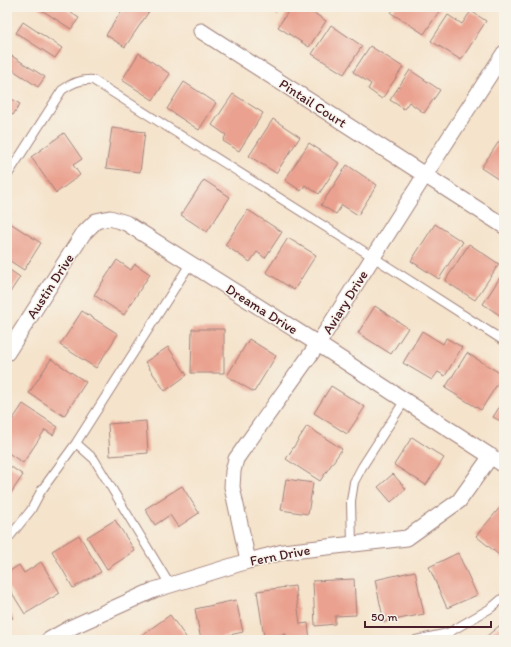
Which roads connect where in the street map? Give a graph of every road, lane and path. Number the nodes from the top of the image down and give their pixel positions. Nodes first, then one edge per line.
1 (201, 31) dead end
2 (504, 53) edge
3 (425, 174) junction
4 (7, 176) edge
5 (96, 221) joint
6 (504, 226) edge
7 (373, 257) junction
8 (190, 264) junction
9 (504, 341) edge
10 (318, 344) junction
11 (7, 353) edge
12 (405, 400) junction
13 (76, 443) junction
14 (491, 456) junction
15 (504, 465) edge
16 (7, 540) edge
17 (352, 544) junction
18 (248, 561) junction
19 (170, 586) junction
20 (504, 597) edge
21 (54, 639) edge
22 (416, 640) edge

1 - 3 street, Pintail Court
2 - 3 street, Aviary Drive
3 - 6 street, Pintail Court
3 - 7 street, Aviary Drive
4 - 7 lane
5 - 8 street, Dreama Drive
5 - 11 street, Austin Drive
7 - 9 lane
7 - 10 street, Aviary Drive
8 - 10 street, Dreama Drive
8 - 13 lane
10 - 12 street, Dreama Drive
10 - 18 street, Aviary Drive
12 - 14 street, Dreama Drive
12 - 17 lane
13 - 16 lane
13 - 19 lane
14 - 15 street, Dreama Drive
14 - 17 street, Fern Drive
17 - 18 street, Fern Drive
18 - 19 street, Fern Drive
19 - 21 street, Fern Drive
20 - 22 lane

